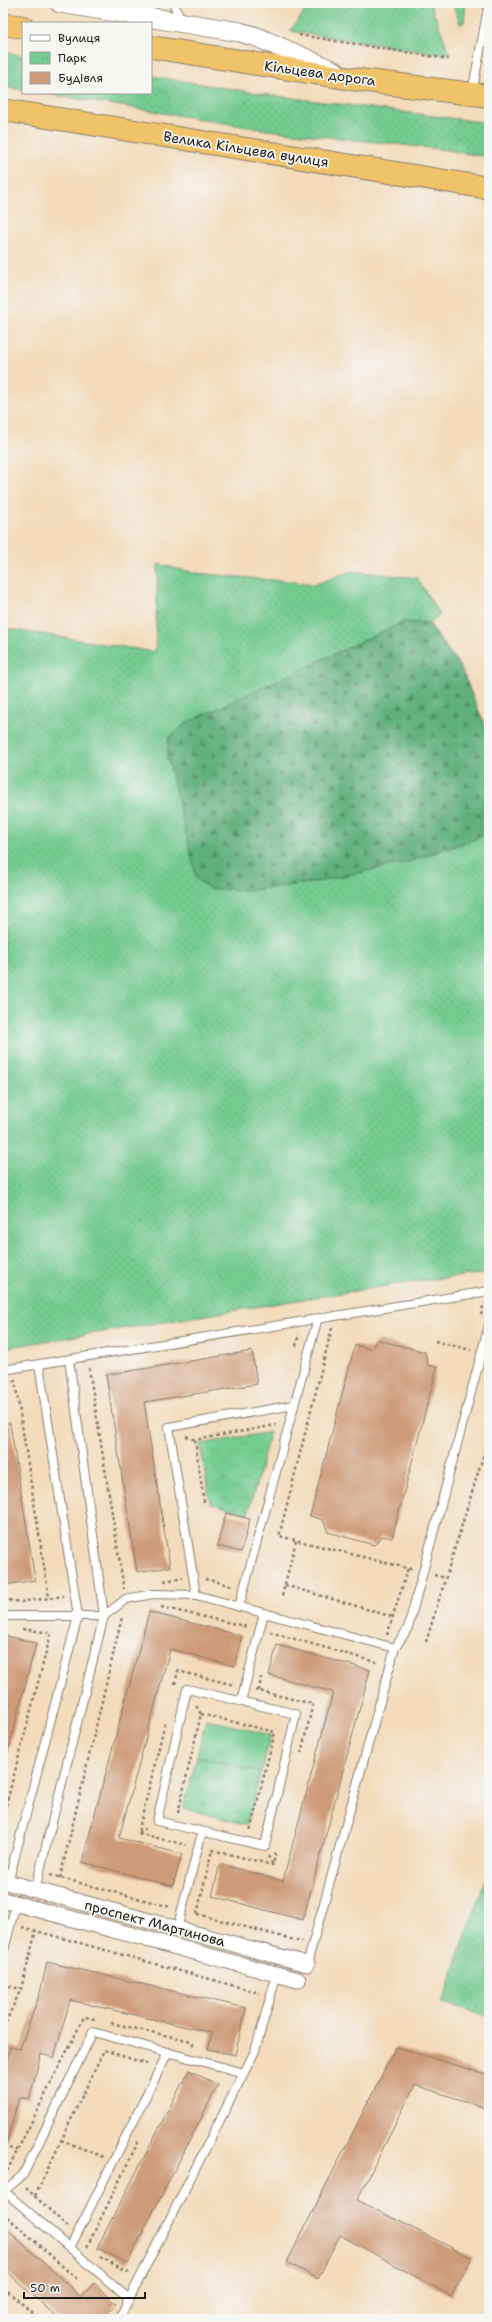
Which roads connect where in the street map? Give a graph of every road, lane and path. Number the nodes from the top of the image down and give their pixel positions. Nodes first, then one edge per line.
1 (60, 3) edge
2 (134, 3) edge
3 (173, 3) edge
4 (489, 3) edge
5 (113, 12) junction
6 (184, 23) junction
7 (3, 24) edge
8 (22, 27) edge
9 (297, 35) dead end
10 (152, 47) edge
11 (448, 59) dead end
12 (352, 79) junction
13 (480, 95) edge
14 (3, 110) edge
15 (489, 188) edge
16 (489, 1291) edge
17 (484, 1302) dead end
18 (481, 1316) dead end
19 (318, 1318) junction
20 (333, 1325) dead end
21 (489, 1325) edge
22 (300, 1330) dead end
23 (435, 1341) dead end
24 (473, 1344) dead end
25 (471, 1350) junction
26 (295, 1352) dead end
27 (482, 1353) junction
28 (469, 1358) dead end
29 (68, 1359) junction
30 (39, 1364) junction
31 (3, 1370) edge
32 (9, 1382) dead end
33 (294, 1405) junction
34 (282, 1407) junction
35 (277, 1425) junction
36 (275, 1433) dead end
37 (489, 1437) edge
38 (204, 1502) dead end
39 (296, 1541) junction
40 (413, 1562) dead end
41 (180, 1571) dead end
42 (193, 1577) junction
43 (181, 1578) junction
44 (237, 1578) dead end
45 (160, 1582) dead end
46 (131, 1586) dead end
47 (285, 1586) junction
48 (101, 1591) junction
49 (75, 1594) junction
50 (196, 1595) junction
51 (282, 1596) dead end
52 (50, 1598) junction
53 (3, 1599) edge
54 (239, 1606) junction
55 (264, 1613) junction
56 (3, 1616) edge
57 (78, 1616) junction
58 (104, 1616) junction
59 (393, 1617) dead end
60 (19, 1629) dead end
61 (426, 1642) dead end
62 (395, 1648) junction
63 (174, 1686) dead end
64 (245, 1687) junction
65 (241, 1702) junction
66 (167, 1717) dead end
67 (300, 1758) dead end
68 (184, 1815) dead end
69 (3, 1817) edge
70 (242, 1829) dead end
71 (202, 1832) junction
72 (277, 1850) dead end
73 (186, 1853) dead end
74 (40, 1872) junction
75 (11, 1884) edge
76 (35, 1890) junction
77 (174, 1899) dead end
78 (10, 1902) edge
79 (172, 1907) junction
80 (182, 1910) junction
81 (197, 1914) junction
82 (10, 1924) junction
83 (177, 1929) junction
84 (36, 1931) junction
85 (304, 1943) dead end
86 (3, 1954) edge
87 (307, 1964) joint
88 (277, 1974) junction
89 (298, 1980) dead end
90 (3, 1985) edge
91 (21, 1989) junction
92 (259, 2000) dead end
93 (100, 2020) dead end
94 (107, 2022) dead end
95 (3, 2028) edge
96 (199, 2051) dead end
97 (168, 2052) junction
98 (147, 2071) dead end
99 (244, 2073) junction
100 (141, 2136) dead end
101 (61, 2140) junction
102 (3, 2147) edge
103 (17, 2150) junction
104 (106, 2151) dead end
105 (103, 2157) junction
106 (99, 2164) dead end
107 (7, 2171) dead end
108 (3, 2190) edge
109 (34, 2196) dead end
110 (3, 2213) edge
111 (71, 2219) dead end
112 (67, 2226) dead end
113 (70, 2248) junction
114 (86, 2249) dead end
115 (79, 2281) dead end
116 (3, 2287) edge
117 (129, 2299) junction
118 (39, 2319) edge
119 (119, 2319) edge

1 - 5 street
2 - 5 lane
3 - 6 lane
4 - 13 lane
5 - 6 street
6 - 12 street
7 - 8 highway
9 - 11 path
10 - 12 highway, Кільцева дорога
12 - 13 highway, Кільцева дорога
14 - 15 highway, Велика Кільцева вулиця
16 - 19 lane
17 - 18 path
19 - 29 lane
19 - 33 lane
20 - 39 path
21 - 27 lane
22 - 26 path
23 - 25 path
24 - 25 path
25 - 27 path
25 - 28 path
27 - 62 lane
29 - 30 lane
29 - 48 lane
30 - 31 lane
30 - 49 lane
32 - 52 path
33 - 34 lane
33 - 54 lane
34 - 35 path
34 - 42 lane
35 - 36 path
35 - 38 path
37 - 61 path
39 - 40 path
39 - 47 path
41 - 43 path
42 - 43 path
42 - 44 path
42 - 50 lane
43 - 45 path
46 - 48 path
47 - 51 path
47 - 59 path
48 - 58 lane
49 - 52 path
49 - 57 lane
50 - 54 lane
50 - 58 lane
52 - 53 path
54 - 55 lane
55 - 62 lane
55 - 64 lane
56 - 57 lane
57 - 58 lane
57 - 75 lane
58 - 74 lane
60 - 69 path
62 - 87 lane
63 - 64 path
64 - 65 lane
64 - 67 path
65 - 71 lane
65 - 71 lane
66 - 73 path
68 - 70 path
71 - 80 lane
72 - 81 path
74 - 76 lane
74 - 79 path
75 - 76 street, проспект Мартинова
75 - 78 street
76 - 83 street, проспект Мартинова
77 - 79 path
78 - 82 lane
78 - 88 street, проспект Мартинова
79 - 80 path
80 - 81 path
80 - 83 lane
81 - 85 path
82 - 84 path
82 - 86 lane
83 - 87 street, проспект Мартинова
84 - 91 path
84 - 92 path
88 - 89 street, проспект Мартинова
88 - 99 lane
90 - 91 path
91 - 95 path
93 - 103 path
94 - 96 path
97 - 99 lane
97 - 108 lane
97 - 113 lane
98 - 101 path
99 - 117 lane
100 - 114 path
101 - 105 path
101 - 109 path
102 - 103 path
103 - 107 path
104 - 105 path
105 - 106 path
108 - 113 lane
110 - 115 path
111 - 112 path
113 - 117 lane
116 - 118 path
117 - 119 lane

